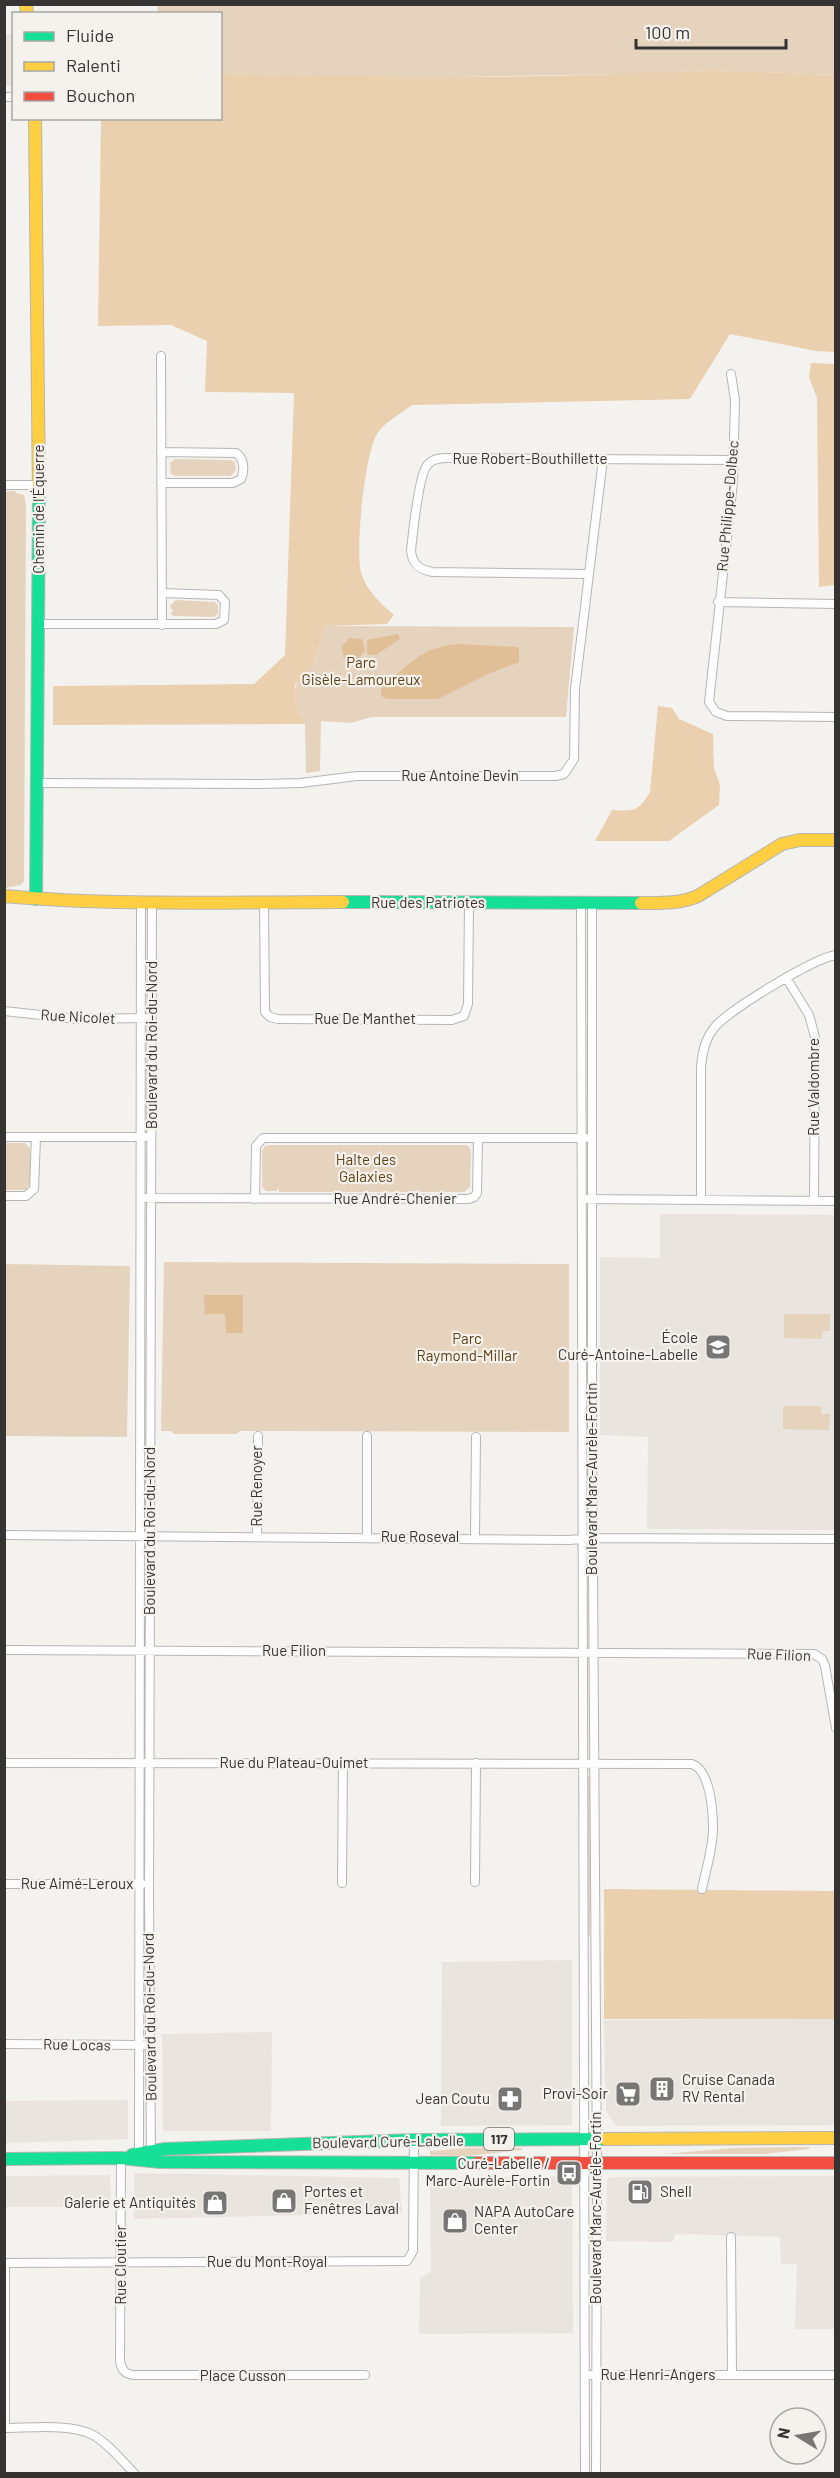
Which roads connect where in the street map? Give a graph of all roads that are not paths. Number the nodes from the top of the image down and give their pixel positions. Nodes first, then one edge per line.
1 (35, 120) edge
2 (161, 356) dead end
3 (731, 374) dead end
4 (161, 452) junction
5 (603, 459) junction
6 (734, 460) junction
7 (161, 483) junction
8 (4, 485) edge
9 (39, 485) junction
10 (589, 574) junction
11 (162, 593) junction
12 (718, 602) junction
13 (836, 604) edge
14 (39, 624) junction
15 (162, 625) junction
16 (836, 717) edge
17 (37, 783) junction
18 (836, 840) edge
19 (4, 896) edge
20 (36, 899) junction
21 (264, 901) junction
22 (147, 902) junction
23 (469, 903) junction
24 (586, 904) junction
25 (836, 955) edge
26 (787, 979) junction
27 (4, 1011) edge
28 (141, 1018) junction
29 (152, 1018) junction
30 (4, 1137) edge
31 (36, 1137) junction
32 (141, 1137) junction
33 (152, 1137) junction
34 (478, 1138) junction
35 (581, 1138) junction
36 (592, 1138) junction
37 (4, 1196) edge
38 (141, 1198) junction
39 (151, 1198) junction
40 (255, 1199) junction
41 (581, 1199) junction
42 (592, 1199) junction
43 (701, 1200) junction
44 (814, 1201) junction
45 (836, 1202) edge
46 (258, 1436) dead end
47 (367, 1436) dead end
48 (476, 1437) dead end
49 (4, 1535) edge
50 (145, 1536) junction
51 (257, 1536) junction
52 (367, 1536) junction
53 (475, 1537) junction
54 (582, 1538) junction
55 (593, 1538) junction
56 (836, 1539) edge
57 (4, 1650) edge
58 (139, 1650) junction
59 (149, 1650) junction
60 (583, 1652) junction
61 (593, 1652) junction
62 (836, 1728) edge
63 (4, 1763) edge
64 (139, 1763) junction
65 (149, 1763) junction
66 (343, 1763) junction
67 (476, 1763) junction
68 (583, 1763) junction
69 (594, 1763) junction
70 (475, 1882) dead end
71 (342, 1883) dead end
72 (4, 1884) edge
73 (139, 1884) junction
74 (149, 1884) junction
75 (702, 1889) dead end
76 (4, 2044) edge
77 (138, 2045) junction
78 (150, 2045) junction
79 (836, 2138) edge
80 (584, 2139) junction
81 (597, 2139) junction
82 (414, 2140) junction
83 (145, 2157) junction
84 (121, 2158) junction
85 (4, 2159) edge
86 (414, 2163) junction
87 (836, 2163) edge
88 (584, 2164) junction
89 (597, 2164) junction
90 (731, 2237) dead end
91 (5, 2263) edge
92 (120, 2264) junction
93 (123, 2371) joint
94 (732, 2374) junction
95 (365, 2375) dead end
96 (585, 2375) junction
97 (595, 2375) junction
98 (836, 2375) edge
99 (5, 2428) edge
100 (135, 2474) edge
101 (585, 2474) edge
102 (596, 2474) edge

1 - 9 street, Chemin de l'Équerre
2 - 4 street
3 - 6 street, Rue Philippe-Dolbec
4 - 7 street
4 - 7 street
5 - 6 street, Rue Robert-Bouthillette
5 - 10 street, Rue Antoine Devin
5 - 10 street, Rue Robert-Bouthillette
6 - 12 street, Rue Philippe-Dolbec
7 - 11 street
8 - 9 street
9 - 14 street, Chemin de l'Équerre
10 - 17 street, Rue Antoine Devin
11 - 15 street
11 - 15 street
12 - 13 street
12 - 16 street, Rue Philippe-Dolbec
14 - 15 street
14 - 17 street, Chemin de l'Équerre
17 - 20 street, Chemin de l'Équerre
18 - 24 street, Rue des Patriotes
19 - 20 street, Rue des Patriotes
20 - 22 street, Rue des Patriotes
21 - 22 street, Rue des Patriotes
21 - 23 street, Rue des Patriotes
21 - 23 street, Rue De Manthet
22 - 28 street, Boulevard du Roi-du-Nord
22 - 29 street, Boulevard du Roi-du-Nord
23 - 24 street, Rue des Patriotes
24 - 35 street, Boulevard Marc-Aurèle-Fortin
24 - 36 street, Boulevard Marc-Aurèle-Fortin
25 - 26 street
26 - 43 street
26 - 44 street, Rue Valdombre
27 - 28 street, Rue Nicolet
28 - 29 street, Rue Nicolet
28 - 32 street, Boulevard du Roi-du-Nord
29 - 33 street, Boulevard du Roi-du-Nord
30 - 31 street
31 - 32 street
31 - 37 street
32 - 33 street
32 - 38 street, Boulevard du Roi-du-Nord
33 - 39 street, Boulevard du Roi-du-Nord
34 - 35 street
34 - 40 street
34 - 40 street, Rue André-Chenier
35 - 36 street
35 - 41 street, Boulevard Marc-Aurèle-Fortin
36 - 42 street, Boulevard Marc-Aurèle-Fortin
38 - 39 street, Rue André-Chenier
38 - 50 street, Boulevard du Roi-du-Nord
39 - 40 street, Rue André-Chenier
39 - 50 street, Boulevard du Roi-du-Nord
41 - 42 street
41 - 54 street, Boulevard Marc-Aurèle-Fortin
42 - 43 street
42 - 55 street, Boulevard Marc-Aurèle-Fortin
43 - 44 street
44 - 45 street
46 - 51 street, Rue Renoyer
47 - 52 street
48 - 53 street
49 - 50 street, Rue Roseval
50 - 51 street, Rue Roseval
50 - 58 street, Boulevard du Roi-du-Nord
50 - 59 street, Boulevard du Roi-du-Nord
51 - 52 street, Rue Roseval
52 - 53 street, Rue Roseval
53 - 54 street, Rue Roseval
54 - 55 street, Rue Roseval
54 - 60 street, Boulevard Marc-Aurèle-Fortin
55 - 56 street, Rue Roseval
55 - 61 street, Boulevard Marc-Aurèle-Fortin
57 - 58 street, Rue Filion
58 - 59 street, Rue Filion
58 - 64 street, Boulevard du Roi-du-Nord
59 - 60 street, Rue Filion
59 - 65 street, Boulevard du Roi-du-Nord
60 - 61 street
60 - 68 street, Boulevard Marc-Aurèle-Fortin
61 - 62 street, Rue Filion
61 - 69 street, Boulevard Marc-Aurèle-Fortin
63 - 64 street, Rue du Plateau-Ouimet
64 - 65 street, Rue du Plateau-Ouimet
64 - 73 street, Boulevard du Roi-du-Nord
65 - 66 street, Rue du Plateau-Ouimet
65 - 74 street, Boulevard du Roi-du-Nord
66 - 67 street, Rue du Plateau-Ouimet
66 - 71 street
67 - 68 street, Rue du Plateau-Ouimet
67 - 70 street
68 - 69 street
68 - 80 street, Boulevard Marc-Aurèle-Fortin
69 - 75 street
69 - 81 street, Boulevard Marc-Aurèle-Fortin
72 - 73 street, Rue Aimé-Leroux
73 - 74 street, Rue Aimé-Leroux
73 - 77 street, Boulevard du Roi-du-Nord
74 - 78 street, Boulevard du Roi-du-Nord
76 - 77 street, Rue Locas
77 - 78 street, Rue Locas
77 - 83 street, Boulevard du Roi-du-Nord
78 - 83 street, Boulevard du Roi-du-Nord
79 - 81 street, Boulevard Curé-Labelle / 117
80 - 81 street, Boulevard Curé-Labelle / 117
80 - 82 street, Boulevard Curé-Labelle / 117
80 - 88 street, Boulevard Marc-Aurèle-Fortin
81 - 89 street, Boulevard Marc-Aurèle-Fortin
82 - 83 street, Boulevard Curé-Labelle / 117
82 - 86 street, Rue du Mont-Royal
83 - 84 street, Boulevard Curé-Labelle / 117
83 - 86 street, Boulevard Curé-Labelle / 117
84 - 85 street, Boulevard Curé-Labelle / 117
84 - 92 street, Rue Cloutier
86 - 88 street, Boulevard Curé-Labelle / 117
86 - 92 street, Rue du Mont-Royal
87 - 89 street, Boulevard Curé-Labelle / 117
88 - 89 street, Boulevard Curé-Labelle / 117
88 - 96 street, Boulevard Marc-Aurèle-Fortin
89 - 97 street, Boulevard Marc-Aurèle-Fortin
90 - 94 street, Rue Henri-Angers
91 - 92 street, Rue du Mont-Royal
91 - 99 street
92 - 93 street, Rue Cloutier
93 - 95 street, Place Cusson
94 - 97 street, Rue Henri-Angers
94 - 98 street, Rue Henri-Angers
96 - 97 street, Rue Henri-Angers
96 - 101 street, Boulevard Marc-Aurèle-Fortin
97 - 102 street, Boulevard Marc-Aurèle-Fortin
99 - 100 street

